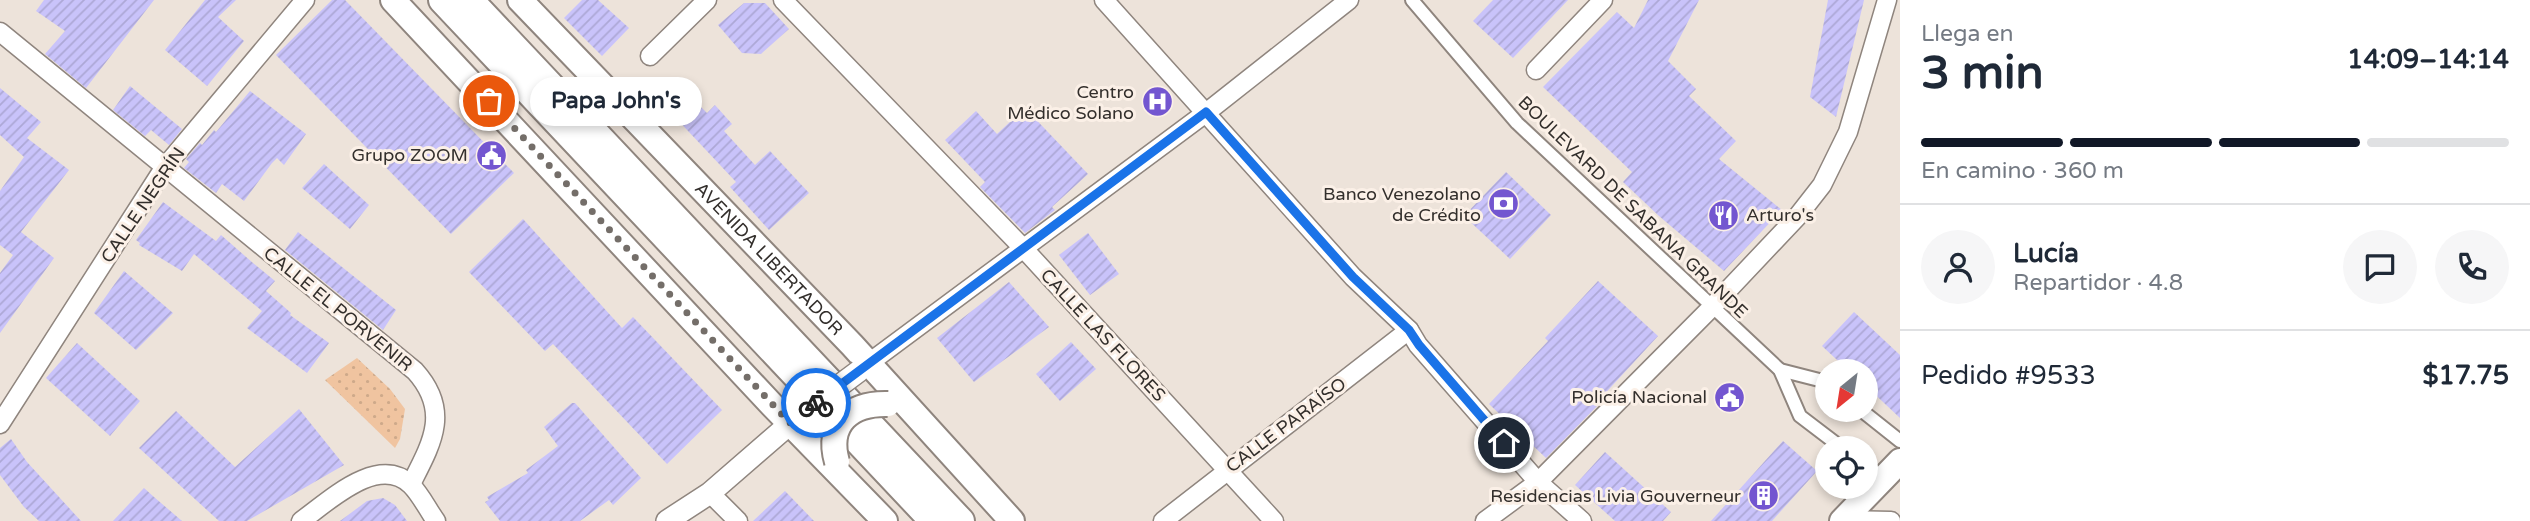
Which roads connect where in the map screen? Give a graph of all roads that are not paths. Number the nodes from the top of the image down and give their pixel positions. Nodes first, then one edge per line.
1 (304, 0) edge
2 (393, 0) edge
3 (442, 0) edge
4 (470, 0) edge
5 (520, 0) edge
6 (707, 0) edge
7 (783, 0) edge
8 (1104, 0) edge
9 (1349, 0) edge
10 (1412, 0) edge
11 (1603, 0) edge
12 (1887, 0) edge
13 (0, 32) edge
14 (650, 56) dead end
15 (1536, 70) dead end
16 (1206, 112) junction
17 (164, 168) junction
18 (1024, 249) junction
19 (1712, 308) junction
20 (1409, 330) junction
21 (864, 367) junction
22 (1780, 370) junction
23 (1815, 379) edge
24 (912, 414) junction
25 (795, 419) junction
26 (1876, 422) edge
27 (0, 424) edge
28 (1826, 436) edge
29 (1900, 441) edge
30 (1227, 470) junction
31 (1889, 470) edge
32 (842, 471) junction
33 (1538, 482) junction
34 (411, 484) junction
35 (710, 493) junction
36 (1843, 520) edge
37 (301, 521) edge
38 (436, 521) edge
39 (667, 521) edge
40 (738, 521) edge
41 (885, 521) edge
42 (933, 521) edge
43 (961, 521) edge
44 (1012, 521) edge
45 (1163, 521) edge
46 (1274, 521) edge
47 (1485, 521) edge
48 (1582, 521) edge
49 (1891, 521) edge

1 - 17 street, CALLE NEGRÍN
2 - 25 main road
3 - 42 main road
4 - 43 main road
5 - 21 main road, AVENIDA LIBERTADOR
6 - 14 street
7 - 18 street, CALLE LAS FLORES
8 - 16 street
9 - 16 street
10 - 19 street, BOULEVARD DE SABANA GRANDE
11 - 15 street
12 - 19 street
13 - 17 street, CALLE EL PORVENIR
16 - 18 street
16 - 20 street
17 - 27 street, CALLE NEGRÍN
17 - 34 street, CALLE EL PORVENIR
18 - 21 street
18 - 30 street, CALLE LAS FLORES
19 - 22 street, BOULEVARD DE SABANA GRANDE
19 - 33 street
20 - 30 street, CALLE PARAÍSO
20 - 33 street
21 - 24 main road, AVENIDA LIBERTADOR
21 - 25 street, bridge
22 - 23 street, BOULEVARD DE SABANA GRANDE
22 - 28 street, BOULEVARD DE SABANA GRANDE
24 - 32 main road, bridge
24 - 44 main road, AVENIDA LIBERTADOR
25 - 32 main road
25 - 35 street
26 - 29 street
30 - 45 street, CALLE PARAÍSO
30 - 46 street, CALLE LAS FLORES
31 - 36 main road
32 - 41 main road
33 - 47 street
33 - 48 street
34 - 37 street
34 - 38 street
35 - 39 street
35 - 40 street
36 - 49 street

